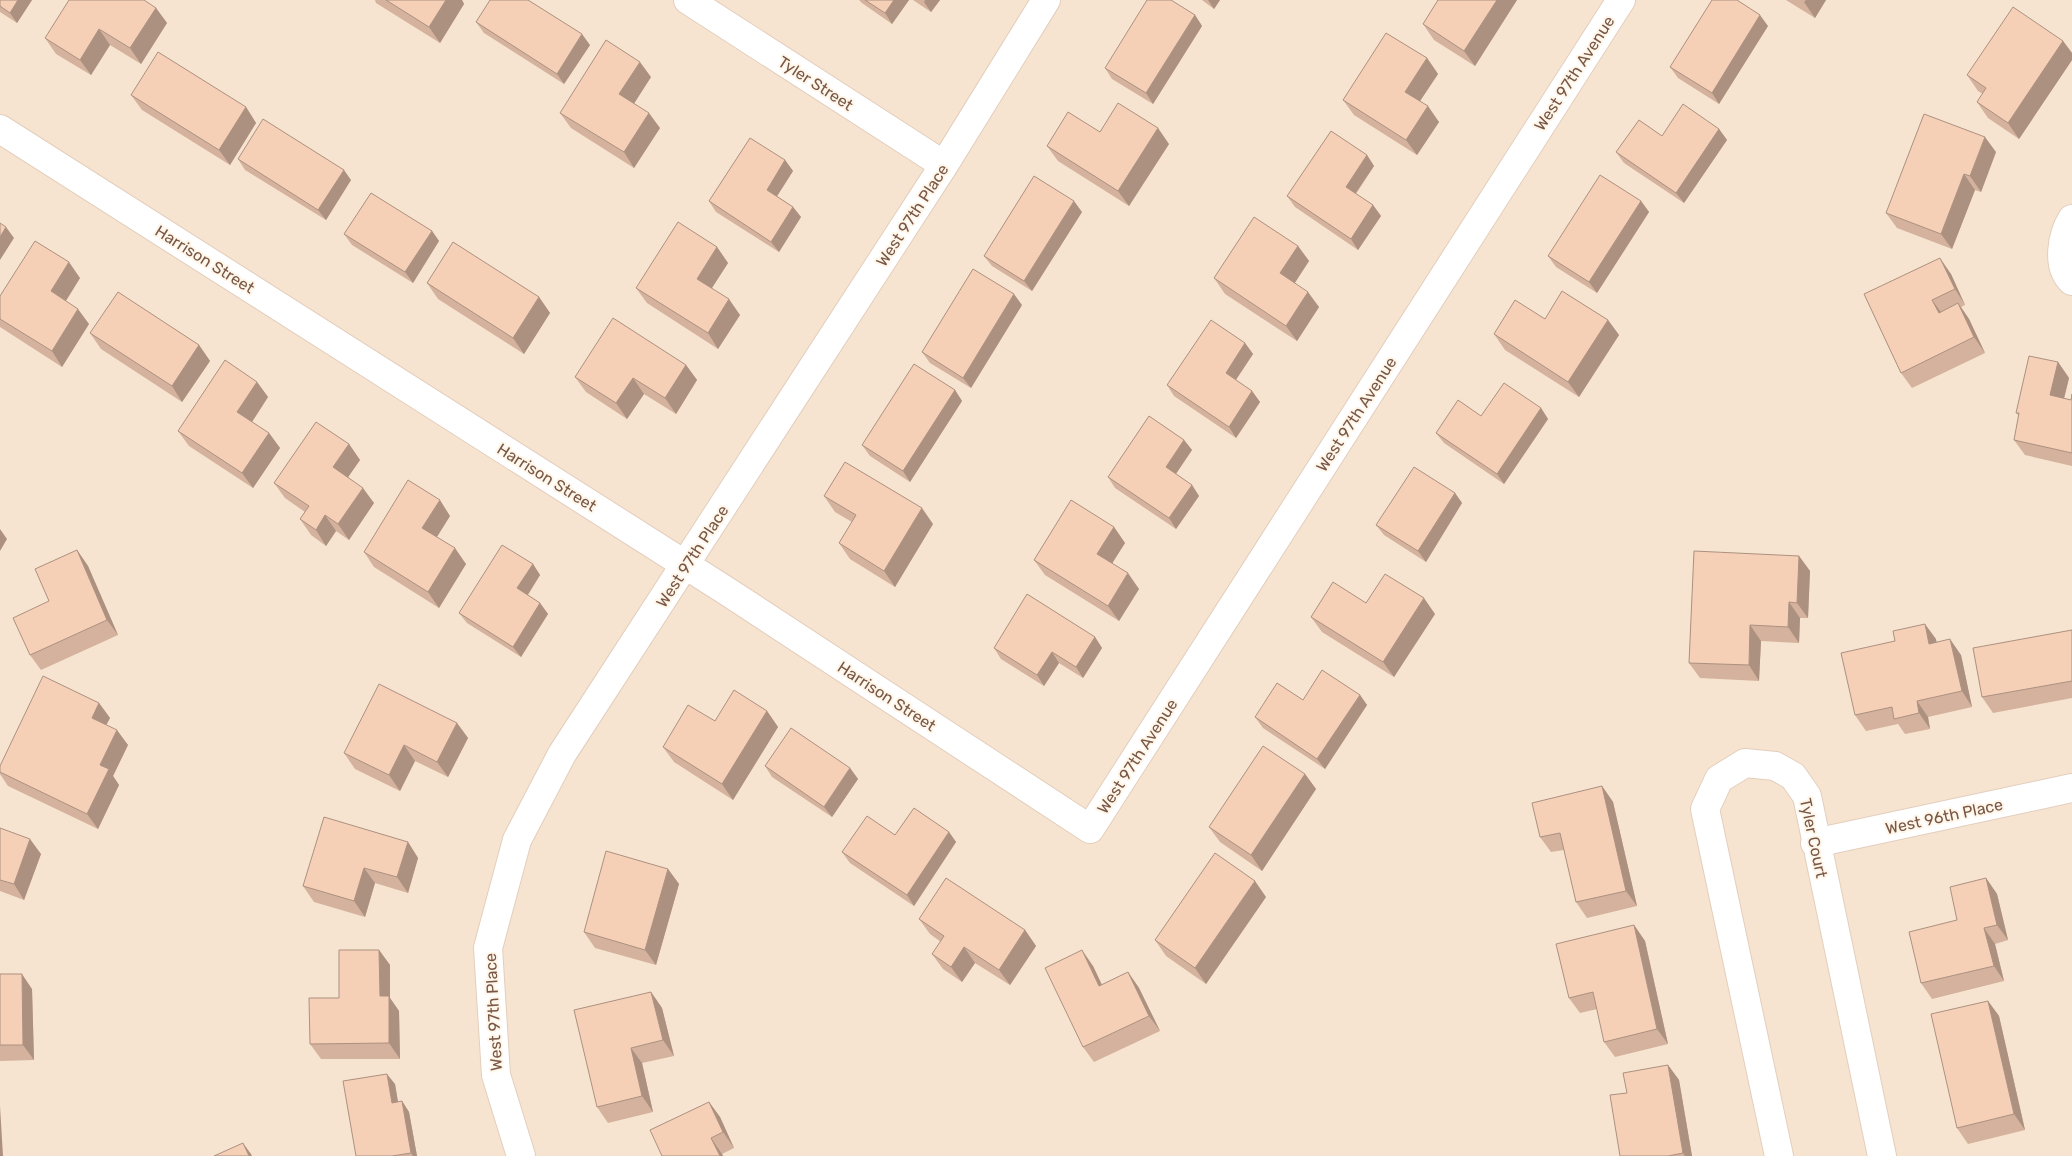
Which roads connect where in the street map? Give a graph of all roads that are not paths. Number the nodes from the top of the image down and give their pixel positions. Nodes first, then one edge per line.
1 (688, 0) edge
2 (1046, 0) edge
3 (1621, 0) edge
4 (0, 129) edge
5 (944, 165) junction
6 (2072, 219) edge
7 (2072, 281) edge
8 (686, 566) junction
9 (2072, 788) edge
10 (1090, 829) joint
11 (1815, 843) junction
12 (521, 1156) edge
13 (1779, 1156) edge
14 (1882, 1156) edge

1 - 5 street, Tyler Street
2 - 5 street, West 97th Place
3 - 10 street, West 97th Avenue
4 - 8 street, Harrison Street
5 - 8 street, West 97th Place
6 - 7 street
8 - 10 street, Harrison Street
8 - 12 street, West 97th Place
9 - 11 street, West 96th Place
11 - 13 street, Tyler Court
11 - 14 street, Tyler Court

